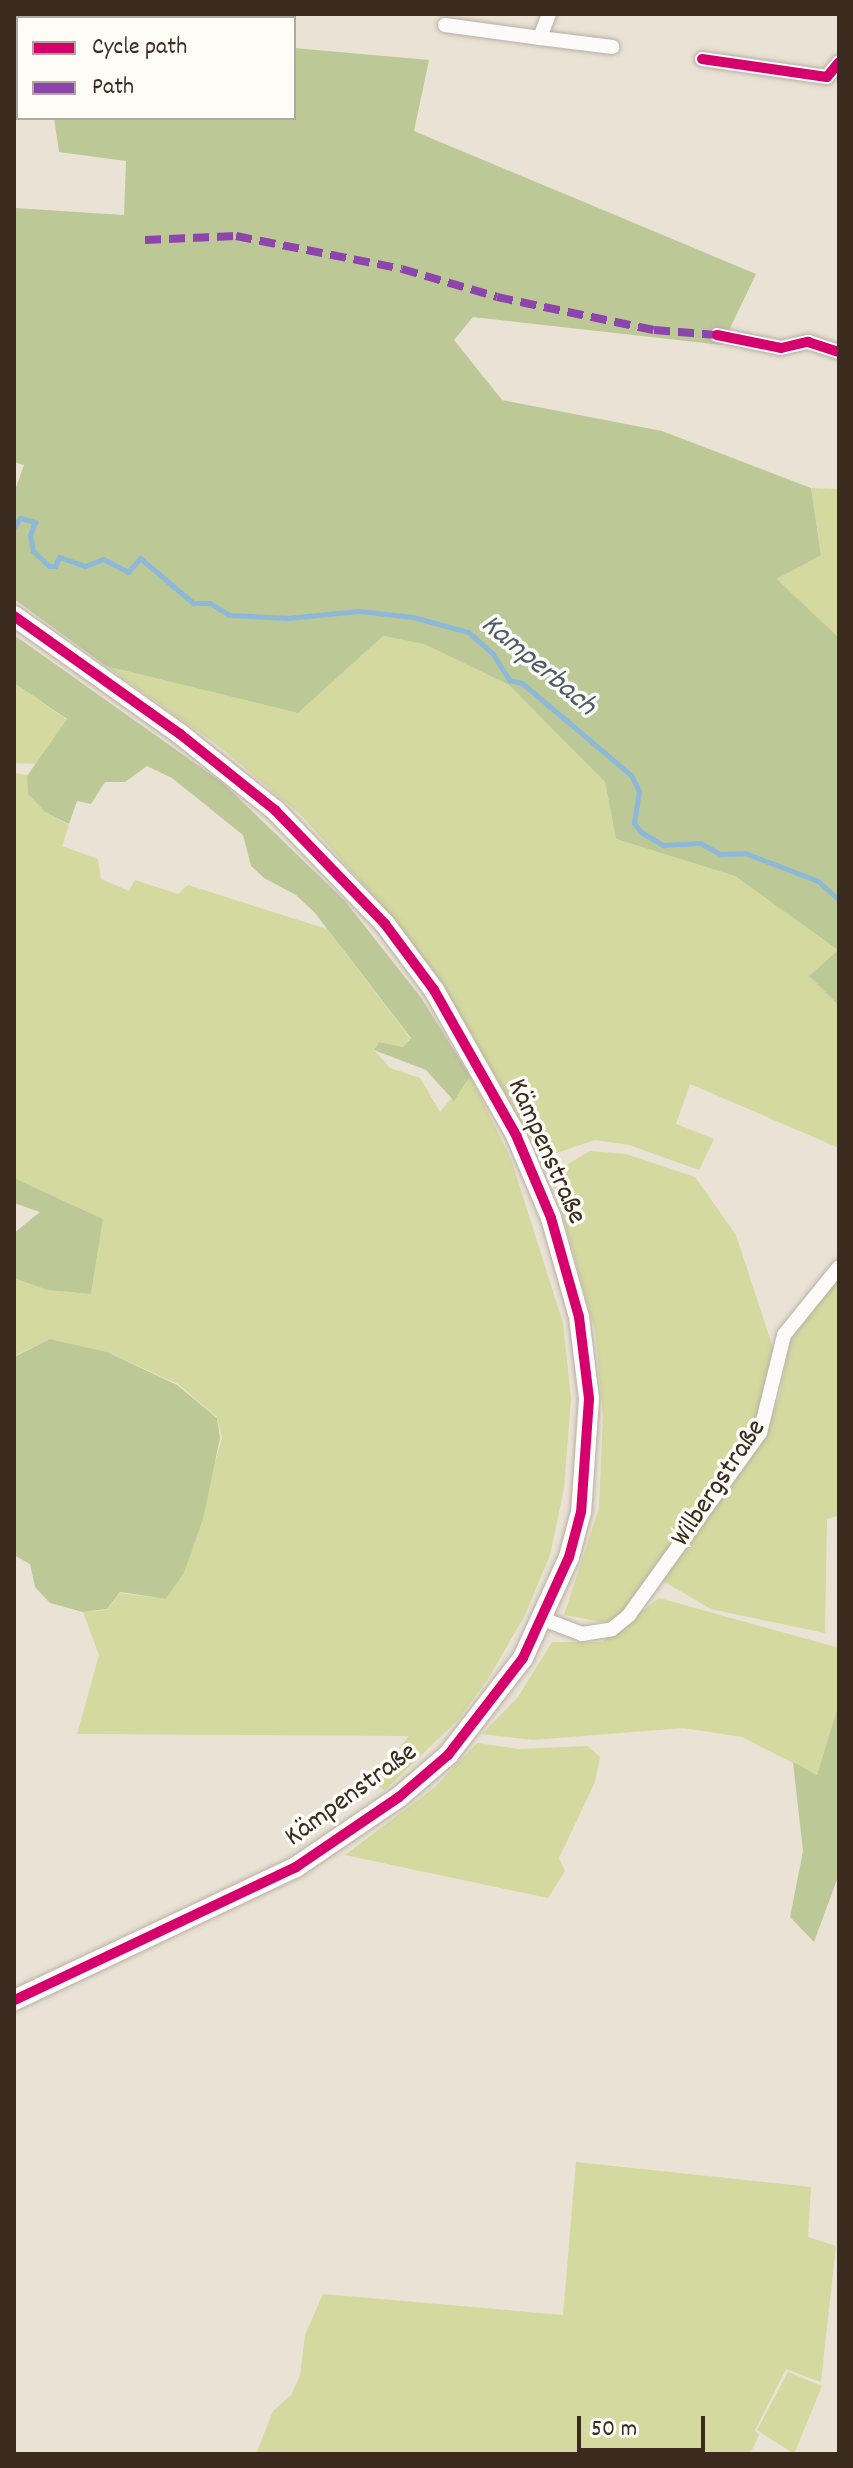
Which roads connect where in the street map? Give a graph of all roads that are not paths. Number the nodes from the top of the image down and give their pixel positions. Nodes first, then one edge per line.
1 (549, 14) edge
2 (445, 25) dead end
3 (540, 38) junction
4 (612, 47) dead end
5 (702, 59) dead end
6 (839, 62) edge
7 (717, 335) dead end
8 (839, 352) edge
9 (14, 616) edge
10 (839, 1267) edge
11 (543, 1619) junction
12 (14, 2000) edge

1 - 3 street
2 - 3 street
3 - 4 street
5 - 6 street
7 - 8 street
9 - 11 street, Kämpenstraße
10 - 11 street, Wilbergstraße
11 - 12 street, Kämpenstraße

